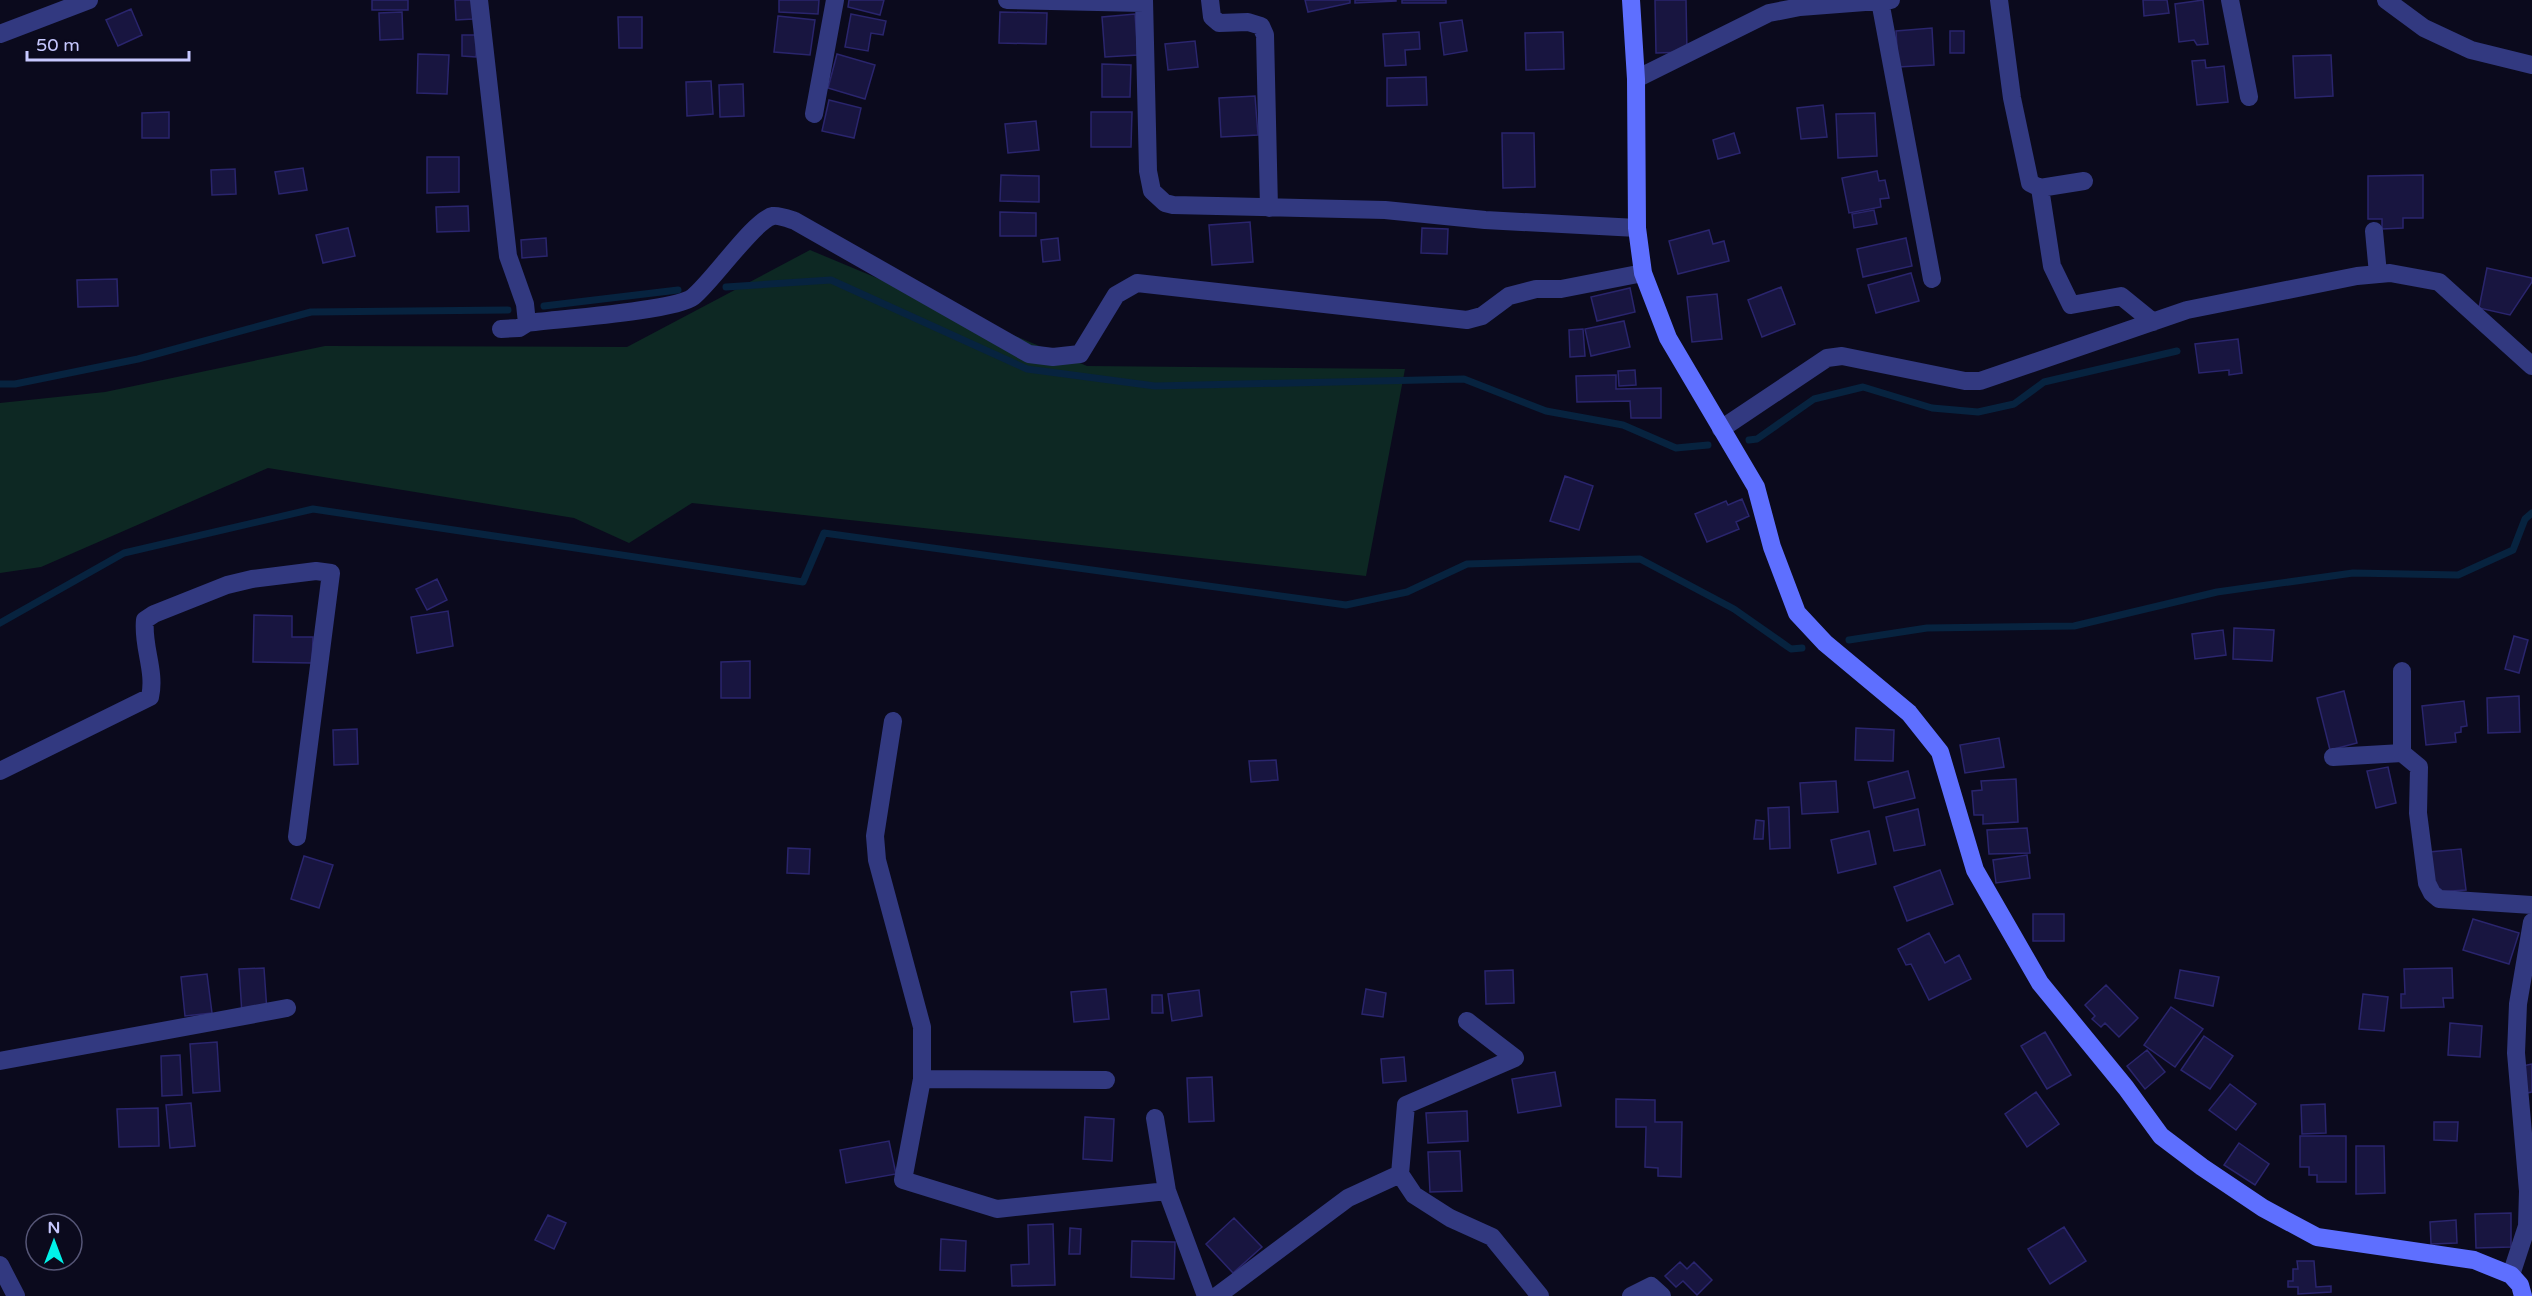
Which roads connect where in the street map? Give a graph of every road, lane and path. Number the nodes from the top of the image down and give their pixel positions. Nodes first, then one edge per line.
1 (89, 0) edge
2 (479, 0) edge
3 (836, 0) edge
4 (1007, 0) edge
5 (1210, 0) edge
6 (1631, 0) edge
7 (1886, 0) edge
8 (1999, 0) edge
9 (2230, 0) edge
10 (2386, 0) edge
11 (1144, 1) edge
12 (0, 34) edge
13 (2532, 65) edge
14 (1636, 79) junction
15 (2248, 97) dead end
16 (814, 114) dead end
17 (2084, 181) dead end
18 (2040, 188) junction
19 (1269, 208) junction
20 (1637, 228) junction
21 (2374, 231) dead end
22 (1643, 273) junction
23 (2378, 274) junction
24 (1932, 279) dead end
25 (2153, 322) junction
26 (527, 323) junction
27 (501, 329) dead end
28 (2532, 366) edge
29 (1721, 429) junction
30 (2402, 671) dead end
31 (893, 721) dead end
32 (2402, 753) junction
33 (2333, 757) dead end
34 (0, 771) edge
35 (297, 837) dead end
36 (2532, 905) edge
37 (2532, 922) edge
38 (2525, 1003) edge
39 (287, 1008) dead end
40 (1467, 1021) dead end
41 (0, 1060) edge
42 (922, 1079) junction
43 (1106, 1080) dead end
44 (1155, 1118) dead end
45 (1400, 1174) junction
46 (1167, 1191) junction
47 (0, 1265) edge
48 (2521, 1284) edge
49 (16, 1296) edge
50 (1206, 1296) edge
51 (1217, 1296) edge
52 (1540, 1296) edge
53 (1631, 1296) edge
54 (1662, 1296) edge

1 - 12 street
2 - 26 street
3 - 16 street
4 - 11 street
5 - 19 street
6 - 14 street
7 - 14 street
7 - 24 street
8 - 18 street
9 - 15 street
10 - 13 street
11 - 19 street
14 - 20 street
17 - 18 street
18 - 25 street
19 - 20 street
20 - 22 street
21 - 23 street
22 - 26 street
22 - 29 street
23 - 25 street
23 - 28 street
25 - 29 street
26 - 27 street
29 - 48 street
30 - 32 street
31 - 42 street
32 - 33 street
32 - 36 street
34 - 35 street
37 - 38 street
38 - 48 street
39 - 41 street
40 - 45 street
42 - 43 street
42 - 46 street
44 - 46 street
45 - 51 street
45 - 52 street
46 - 50 street
47 - 49 street
53 - 54 street

